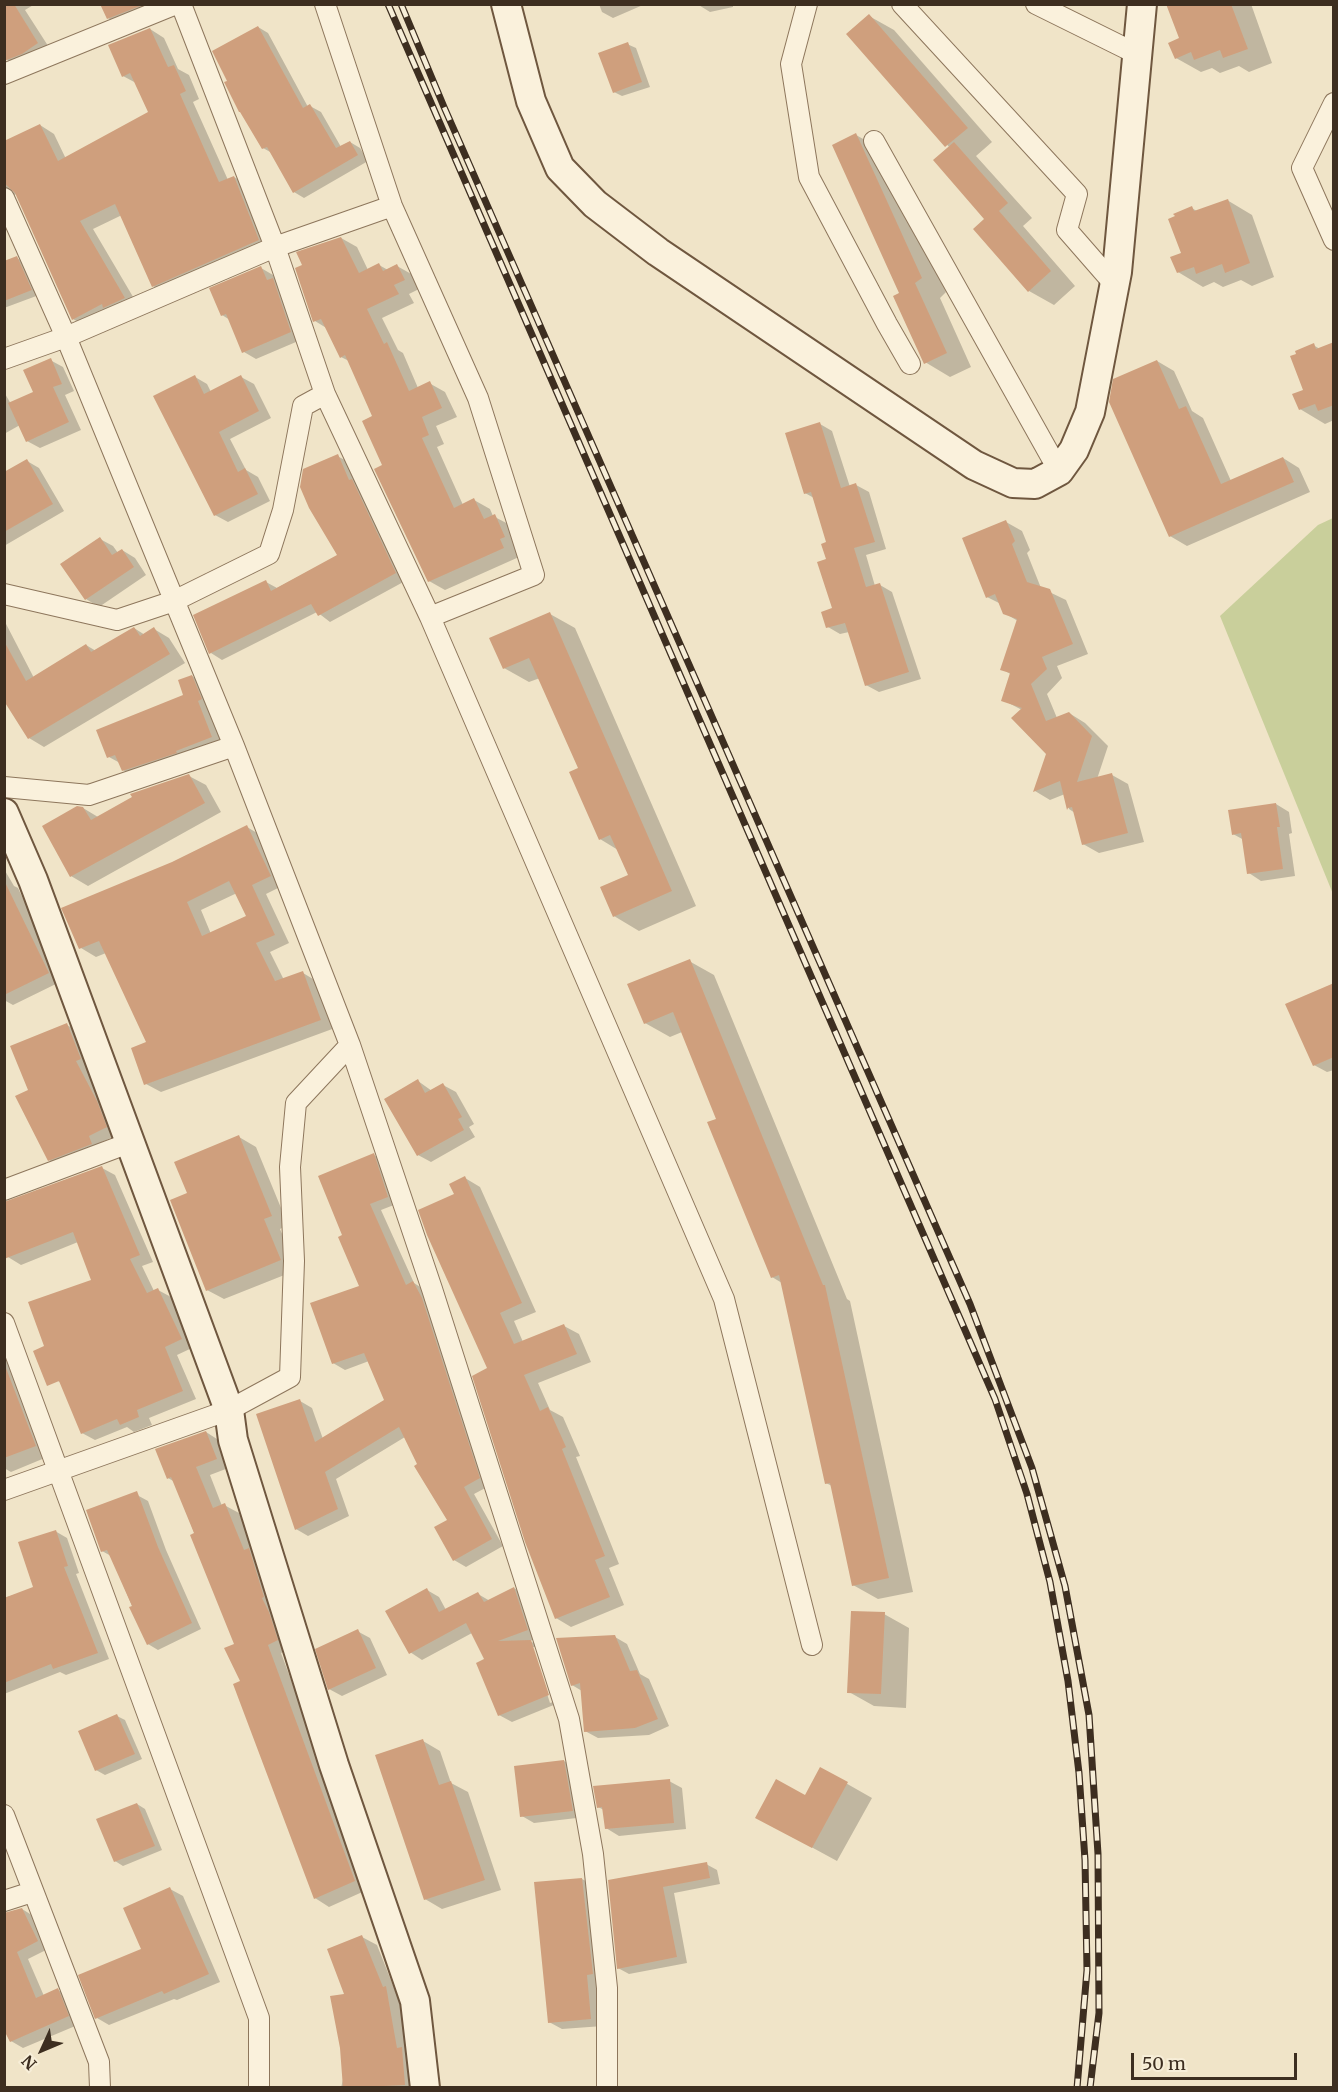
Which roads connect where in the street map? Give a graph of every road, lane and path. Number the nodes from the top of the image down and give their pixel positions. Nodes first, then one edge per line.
1 (176, 4) edge
2 (181, 4) edge
3 (325, 4) edge
4 (506, 4) edge
5 (807, 4) edge
6 (902, 4) edge
7 (1036, 4) edge
8 (1142, 4) edge
9 (1137, 54) junction
10 (4, 74) edge
11 (1334, 103) edge
12 (874, 141) dead end
13 (4, 198) edge
14 (392, 206) junction
15 (1334, 240) edge
16 (276, 247) junction
17 (1115, 285) junction
18 (66, 337) junction
19 (4, 359) edge
20 (910, 364) dead end
21 (326, 394) junction
22 (1059, 471) junction
23 (4, 594) edge
24 (174, 601) junction
25 (430, 617) junction
26 (234, 746) junction
27 (4, 787) edge
28 (4, 813) edge
29 (350, 1045) junction
30 (129, 1143) junction
31 (4, 1190) edge
32 (4, 1323) edge
33 (229, 1410) junction
34 (60, 1470) junction
35 (4, 1490) edge
36 (812, 1645) dead end
37 (4, 1815) edge
38 (32, 1892) junction
39 (4, 1901) edge
40 (100, 2088) edge
41 (259, 2088) edge
42 (425, 2088) edge
43 (608, 2088) edge

1 - 10 street
2 - 16 street
3 - 14 street
4 - 22 street
5 - 20 street
6 - 17 street
7 - 9 street
8 - 9 street
9 - 17 street
11 - 15 street
12 - 22 street
13 - 18 street
14 - 16 street
14 - 25 street
16 - 18 street
16 - 21 street
17 - 22 street
18 - 19 street
18 - 24 street
21 - 24 street
21 - 25 street
23 - 24 street
24 - 26 street
25 - 36 street
26 - 27 street
26 - 29 street
28 - 30 street
29 - 33 street
29 - 43 street
30 - 31 street
30 - 33 street
32 - 34 street
33 - 34 street
33 - 42 street
34 - 35 street
34 - 41 street
37 - 38 street
38 - 39 street
38 - 40 street

